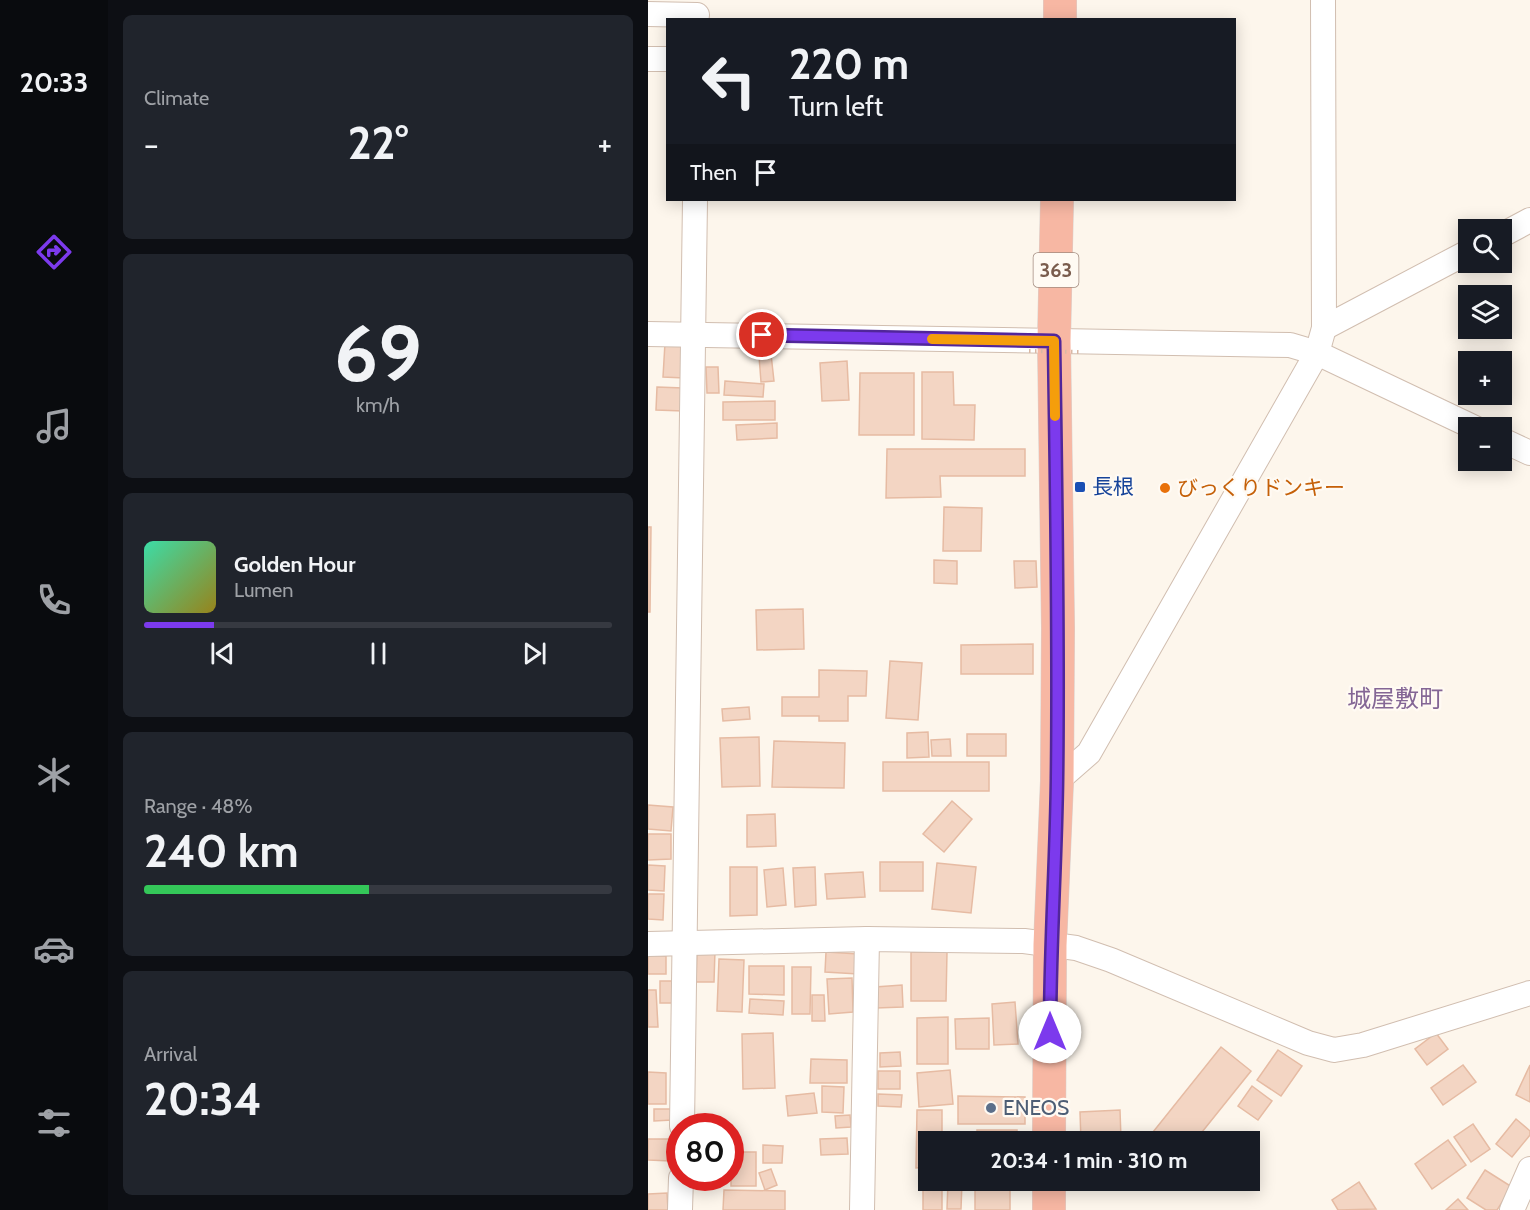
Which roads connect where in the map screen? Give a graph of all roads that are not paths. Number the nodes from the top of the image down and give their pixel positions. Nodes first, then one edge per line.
1 (1060, 0) edge
2 (1323, 0) edge
3 (697, 12) edge
4 (648, 14) edge
5 (1060, 18) edge
6 (666, 59) edge
7 (648, 60) edge
8 (695, 201) edge
9 (1057, 201) edge
10 (1530, 220) edge
11 (1512, 230) edge
12 (1458, 257) edge
13 (1324, 328) junction
14 (648, 334) edge
15 (694, 334) junction
16 (1055, 348) junction
17 (1317, 353) junction
18 (1458, 420) edge
19 (1512, 445) edge
20 (1530, 453) edge
21 (1057, 781) junction
22 (867, 939) junction
23 (684, 943) junction
24 (648, 944) edge
25 (1050, 945) junction
26 (1530, 993) edge
27 (682, 1113) edge
28 (1049, 1131) edge
29 (1530, 1169) edge
30 (681, 1191) edge
31 (1049, 1191) edge
32 (680, 1210) edge
33 (862, 1210) edge
34 (1049, 1210) edge
35 (1512, 1210) edge

1 - 5 highway
2 - 13 street
3 - 4 street
6 - 7 street
8 - 15 street
9 - 16 highway, 363
10 - 11 street
12 - 13 street
13 - 17 street
14 - 15 street
15 - 16 street
15 - 23 street
16 - 17 street
16 - 21 highway, 363
17 - 18 street
17 - 21 street
19 - 20 street
21 - 25 highway, 363
22 - 23 street
22 - 25 street
22 - 33 street
23 - 24 street
23 - 27 street
25 - 26 street
25 - 28 highway, 363
29 - 35 street
30 - 32 street
31 - 34 highway

